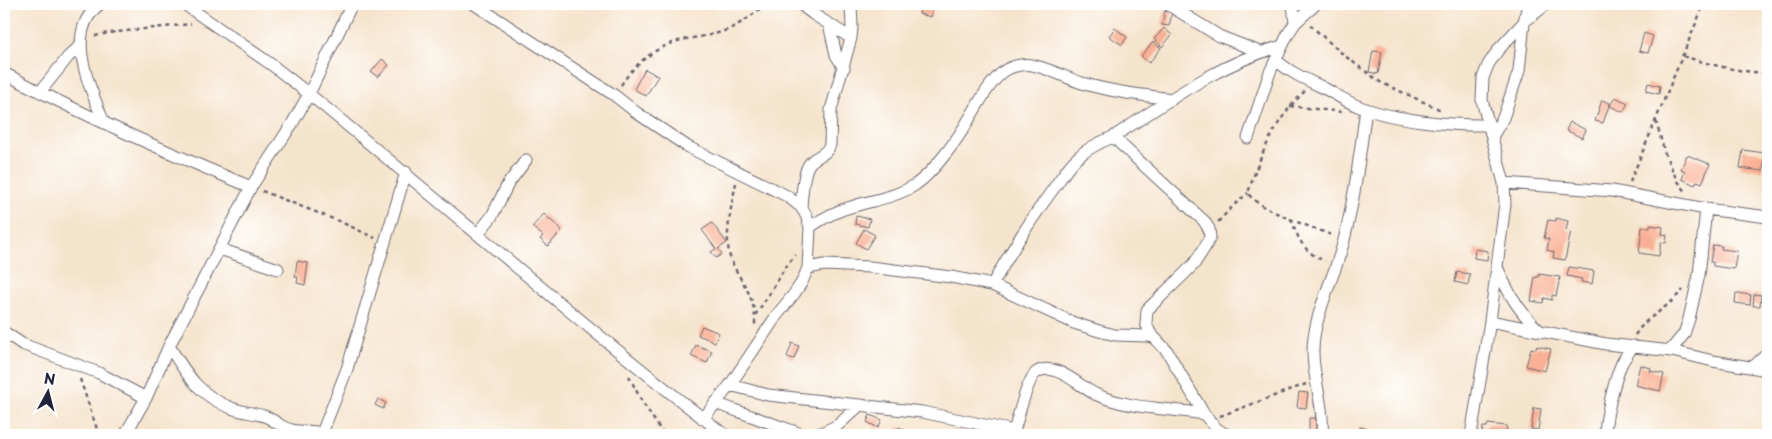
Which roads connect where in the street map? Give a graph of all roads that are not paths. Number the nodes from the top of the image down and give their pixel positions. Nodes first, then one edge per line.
1 (100, 4) edge
2 (184, 4) edge
3 (352, 4) edge
4 (474, 4) edge
5 (800, 4) edge
6 (850, 4) edge
7 (1167, 4) edge
8 (1293, 4) edge
9 (1316, 4) edge
10 (1528, 4) edge
11 (1547, 4) edge
12 (1298, 20) junction
13 (1524, 22) junction
14 (828, 24) junction
15 (851, 38) junction
16 (81, 45) junction
17 (1282, 46) junction
18 (1260, 52) junction
19 (1276, 60) junction
20 (844, 68) junction
21 (4, 73) edge
22 (40, 92) junction
23 (309, 94) junction
24 (1172, 99) junction
25 (1362, 108) junction
26 (104, 123) junction
27 (1491, 131) junction
28 (1114, 137) junction
29 (1248, 138) dead end
30 (526, 160) dead end
31 (406, 172) junction
32 (1504, 184) junction
33 (251, 187) junction
34 (801, 207) junction
35 (1702, 208) junction
36 (1768, 217) edge
37 (810, 227) junction
38 (478, 234) junction
39 (220, 249) junction
40 (1497, 265) junction
41 (808, 268) junction
42 (278, 269) dead end
43 (992, 285) junction
44 (1490, 321) junction
45 (1540, 331) junction
46 (4, 332) edge
47 (1154, 337) junction
48 (169, 346) junction
49 (1630, 346) junction
50 (1670, 352) junction
51 (1768, 353) edge
52 (1753, 367) junction
53 (1768, 370) edge
54 (730, 385) junction
55 (146, 398) junction
56 (715, 403) junction
57 (860, 405) junction
58 (1207, 418) junction
59 (703, 420) junction
60 (1013, 433) edge
61 (324, 434) edge
62 (126, 435) edge
63 (725, 435) edge
64 (802, 435) edge
65 (817, 435) edge
66 (1227, 435) edge
67 (1322, 435) edge
68 (1471, 435) edge
69 (1605, 435) edge

1 - 16 street
2 - 23 street
3 - 23 street
4 - 34 street
5 - 14 street
6 - 15 street
7 - 18 street
8 - 12 street
9 - 12 street
10 - 13 street
11 - 13 street
12 - 17 street
13 - 27 street
13 - 27 street
14 - 15 street
14 - 20 street
15 - 20 street
16 - 22 street
16 - 26 street
17 - 18 street
17 - 19 street
18 - 24 street
19 - 25 street
19 - 29 street
20 - 34 street
21 - 22 street
22 - 26 street
23 - 31 street
23 - 33 street
24 - 28 street
24 - 37 street
25 - 27 street
25 - 67 street
26 - 33 street
27 - 32 street
28 - 43 street
28 - 47 street
30 - 38 street
31 - 38 street
31 - 61 street
32 - 35 street
32 - 40 street
33 - 39 street
34 - 37 street
35 - 36 street
35 - 50 street
37 - 41 street
38 - 59 street
39 - 42 street
39 - 48 street
40 - 44 street
40 - 45 street
41 - 43 street
41 - 54 street
43 - 47 street
44 - 45 street
44 - 68 street
45 - 49 street
46 - 55 street
47 - 58 street
48 - 55 street
48 - 61 street
49 - 50 street
49 - 69 street
50 - 52 street
51 - 52 street
52 - 53 street
54 - 56 street
54 - 57 street
55 - 62 street
56 - 59 street
56 - 64 street
57 - 60 street
57 - 65 street
58 - 60 street
58 - 66 street
59 - 63 street

